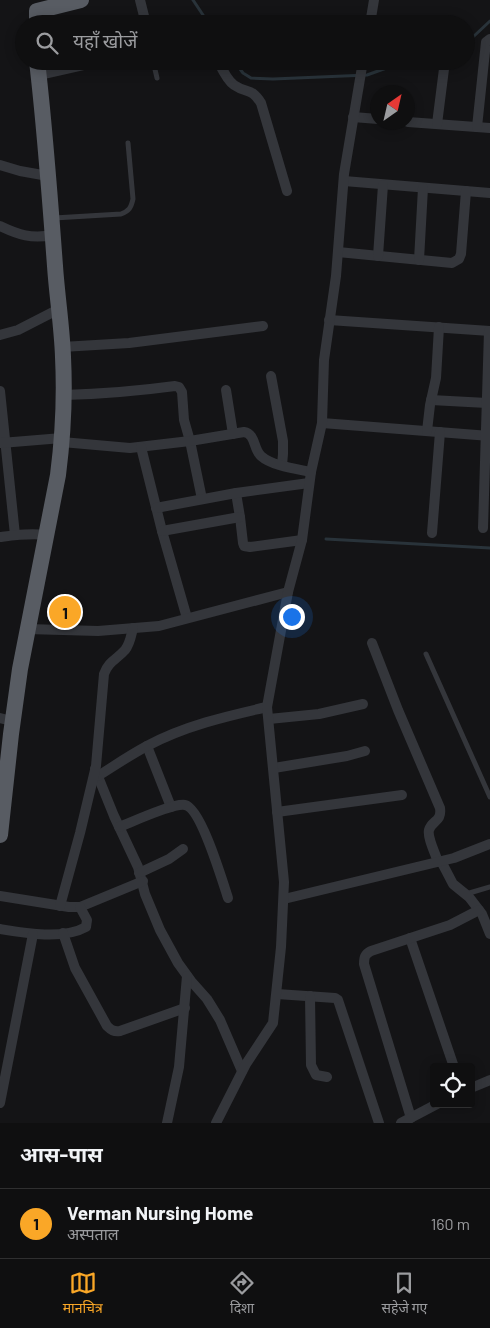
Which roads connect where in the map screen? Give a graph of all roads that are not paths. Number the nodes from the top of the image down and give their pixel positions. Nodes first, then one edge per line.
1 (80, 0) edge
2 (140, 0) edge
3 (374, 0) edge
4 (42, 15) edge
5 (144, 15) edge
6 (372, 15) edge
7 (490, 38) edge
8 (38, 70) edge
9 (155, 70) edge
10 (223, 70) edge
11 (361, 70) edge
12 (444, 70) edge
13 (157, 78) dead end
14 (353, 117) junction
15 (370, 118) edge
16 (415, 122) edge
17 (437, 124) junction
18 (477, 127) junction
19 (490, 128) edge
20 (128, 144) dead end
21 (0, 165) edge
22 (48, 176) junction
23 (344, 182) junction
24 (383, 185) junction
25 (423, 188) junction
26 (287, 191) dead end
27 (466, 191) junction
28 (490, 194) edge
29 (51, 218) junction
30 (0, 226) edge
31 (52, 235) junction
32 (338, 252) junction
33 (378, 256) junction
34 (419, 260) junction
35 (59, 309) junction
36 (330, 320) junction
37 (263, 326) dead end
38 (439, 328) junction
39 (490, 331) edge
40 (0, 335) edge
41 (62, 348) junction
42 (271, 376) dead end
43 (226, 390) dead end
44 (0, 391) edge
45 (64, 395) junction
46 (431, 400) junction
47 (487, 403) junction
48 (322, 423) junction
49 (427, 431) junction
50 (440, 432) junction
51 (234, 434) junction
52 (488, 436) edge
53 (62, 440) junction
54 (190, 441) junction
55 (3, 443) edge
56 (141, 447) junction
57 (282, 465) junction
58 (310, 477) junction
59 (236, 493) junction
60 (202, 499) junction
61 (156, 508) junction
62 (240, 517) junction
63 (484, 528) dead end
64 (162, 531) junction
65 (432, 533) dead end
66 (15, 535) junction
67 (47, 535) junction
68 (0, 537) edge
69 (302, 540) junction
70 (288, 592) junction
71 (187, 618) junction
72 (133, 628) junction
73 (27, 629) junction
74 (372, 643) dead end
75 (426, 654) dead end
76 (363, 704) dead end
77 (267, 707) junction
78 (6, 719) edge
79 (269, 719) junction
80 (147, 746) junction
81 (365, 751) dead end
82 (4, 763) edge
83 (274, 768) junction
84 (97, 773) junction
85 (402, 795) dead end
86 (490, 797) edge
87 (171, 807) junction
88 (278, 812) junction
89 (119, 826) junction
90 (0, 835) edge
91 (490, 844) edge
92 (183, 849) dead end
93 (440, 862) junction
94 (141, 877) junction
95 (490, 887) edge
96 (466, 894) junction
97 (0, 896) edge
98 (228, 898) dead end
99 (284, 899) junction
100 (60, 906) junction
101 (80, 907) junction
102 (479, 910) junction
103 (0, 929) edge
104 (63, 933) junction
105 (33, 934) junction
106 (490, 934) edge
107 (410, 938) junction
108 (188, 976) junction
109 (277, 994) junction
110 (310, 996) junction
111 (185, 1008) junction
112 (453, 1063) edge
113 (242, 1071) junction
114 (327, 1077) dead end
115 (490, 1080) edge
116 (475, 1086) edge
117 (0, 1103) edge
118 (430, 1108) edge
119 (406, 1121) edge
120 (168, 1123) edge
121 (216, 1123) edge
122 (379, 1123) edge

1 - 4 highway
2 - 5 street
3 - 6 street
7 - 18 street
8 - 22 highway
9 - 13 lane
10 - 26 street
11 - 14 street
12 - 17 street
14 - 15 street
14 - 23 street
16 - 17 street
17 - 18 street
18 - 19 street
20 - 29 lane
21 - 22 street
22 - 29 highway
23 - 24 street
23 - 32 street
24 - 25 street
24 - 33 street
25 - 27 street
25 - 34 street
27 - 28 street
27 - 34 street
29 - 31 highway
30 - 31 street
31 - 35 highway
32 - 33 street
32 - 36 street
33 - 34 street
35 - 40 street
35 - 41 highway
36 - 38 street
36 - 48 street
37 - 41 street
38 - 39 street
38 - 46 street
39 - 47 street
41 - 45 highway
42 - 57 street
43 - 51 street
44 - 55 street
45 - 53 highway
45 - 54 street
46 - 47 street
46 - 49 street
47 - 52 street
48 - 49 street
48 - 58 street
49 - 50 street
50 - 52 street
50 - 65 street
51 - 54 street
51 - 57 street
52 - 63 street
53 - 55 street
53 - 56 street
53 - 67 highway
54 - 56 street
54 - 60 street
55 - 66 street
56 - 61 street
57 - 58 street
58 - 59 street
58 - 69 street
59 - 60 street
59 - 62 street
60 - 61 street
61 - 64 street
62 - 64 street
62 - 69 street
64 - 71 street
66 - 67 street
66 - 68 street
67 - 73 highway
69 - 70 street
70 - 71 street
70 - 77 street
71 - 72 street
72 - 73 street
72 - 84 street
73 - 78 highway
74 - 93 street
75 - 86 lane
76 - 79 street
77 - 79 street
77 - 80 street
78 - 82 highway
79 - 83 street
80 - 84 street
80 - 87 street
81 - 83 street
82 - 90 highway
83 - 88 street
84 - 89 street
84 - 100 street
85 - 88 street
87 - 89 street
87 - 98 street
88 - 99 street
89 - 94 street
91 - 93 street
92 - 94 street
93 - 96 street
93 - 99 street
94 - 101 street
94 - 108 street
95 - 96 lane
96 - 102 street
97 - 100 street
99 - 109 street
100 - 101 street
101 - 104 street
102 - 106 street
102 - 107 street
103 - 105 street
104 - 105 street
104 - 111 street
105 - 117 street
107 - 112 street
107 - 119 street
108 - 111 street
108 - 113 street
109 - 110 street
109 - 113 street
110 - 114 street
110 - 122 street
111 - 120 street
113 - 121 street
115 - 116 street
118 - 119 street

